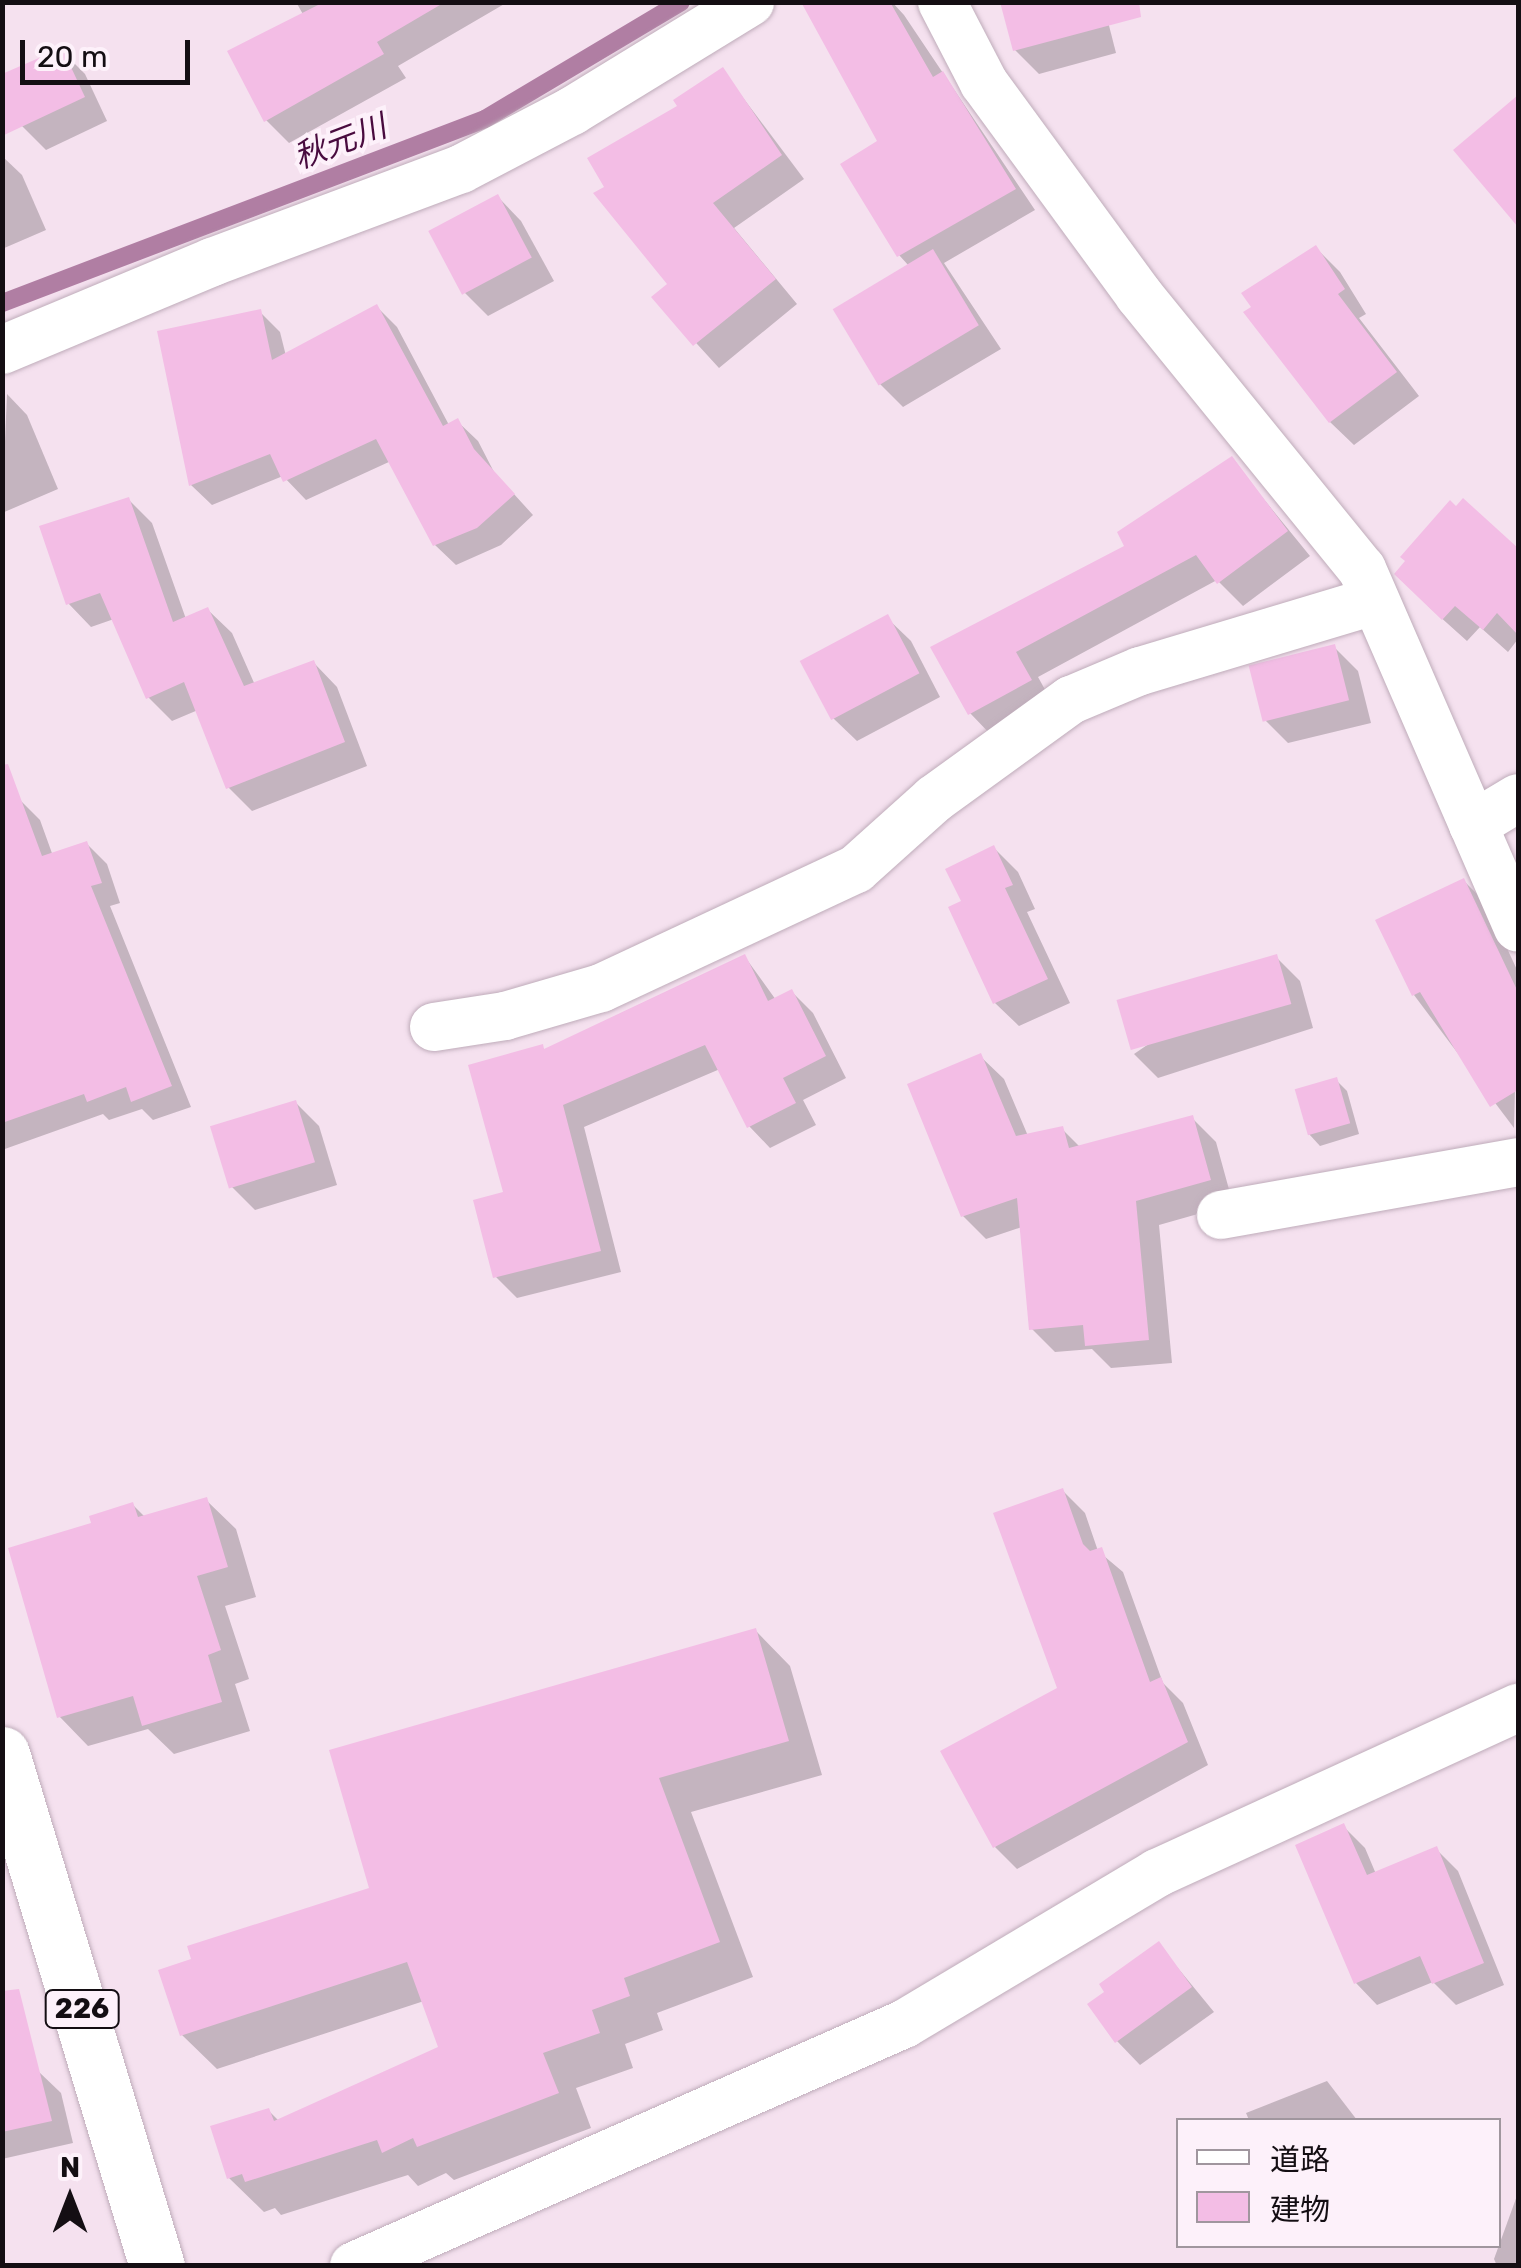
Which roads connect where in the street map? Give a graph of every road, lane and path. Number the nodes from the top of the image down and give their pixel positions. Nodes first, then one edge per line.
1 (750, 2) edge
2 (942, 2) edge
3 (2, 350) edge
4 (1374, 601) junction
5 (1518, 798) edge
6 (1473, 826) junction
7 (1518, 928) edge
8 (434, 1027) dead end
9 (1518, 1162) edge
10 (1221, 1215) dead end
11 (1518, 1708) edge
12 (2, 1754) edge
13 (157, 2266) edge
14 (354, 2266) edge

1 - 3 street
2 - 4 street
4 - 6 street
4 - 8 street
5 - 6 street
6 - 7 street
9 - 10 street
11 - 14 street
12 - 13 highway, 226

